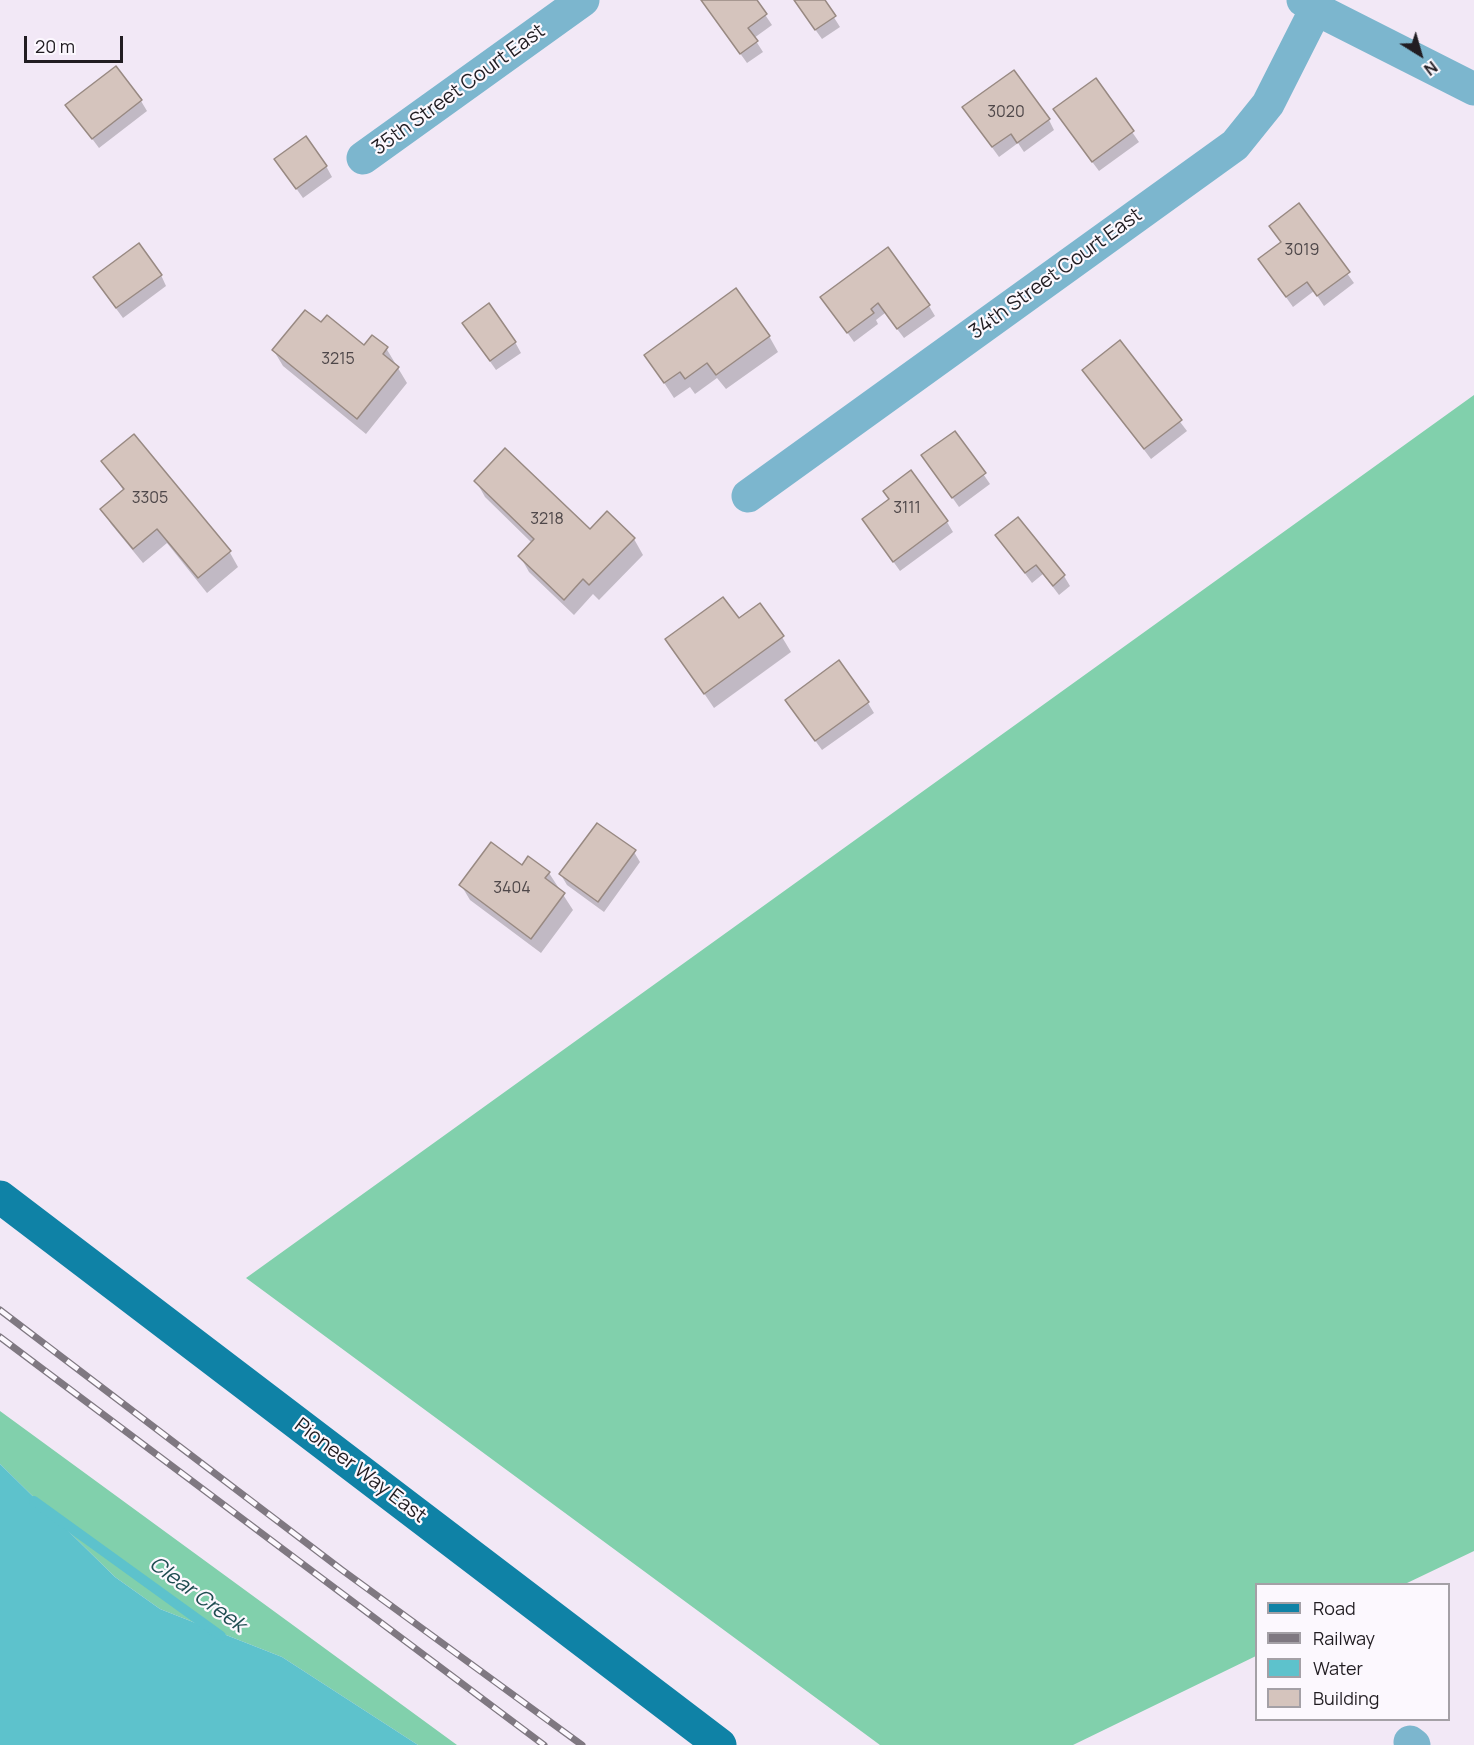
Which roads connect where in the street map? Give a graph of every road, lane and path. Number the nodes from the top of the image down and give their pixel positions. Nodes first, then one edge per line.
1 (583, 0) edge
2 (1309, 4) edge
3 (1474, 89) edge
4 (363, 158) dead end
5 (748, 496) dead end
6 (0, 1197) edge
7 (720, 1745) edge

1 - 4 street, 35th Street Court East
2 - 3 street
2 - 5 street, 34th Street Court East
6 - 7 main road, Pioneer Way East

